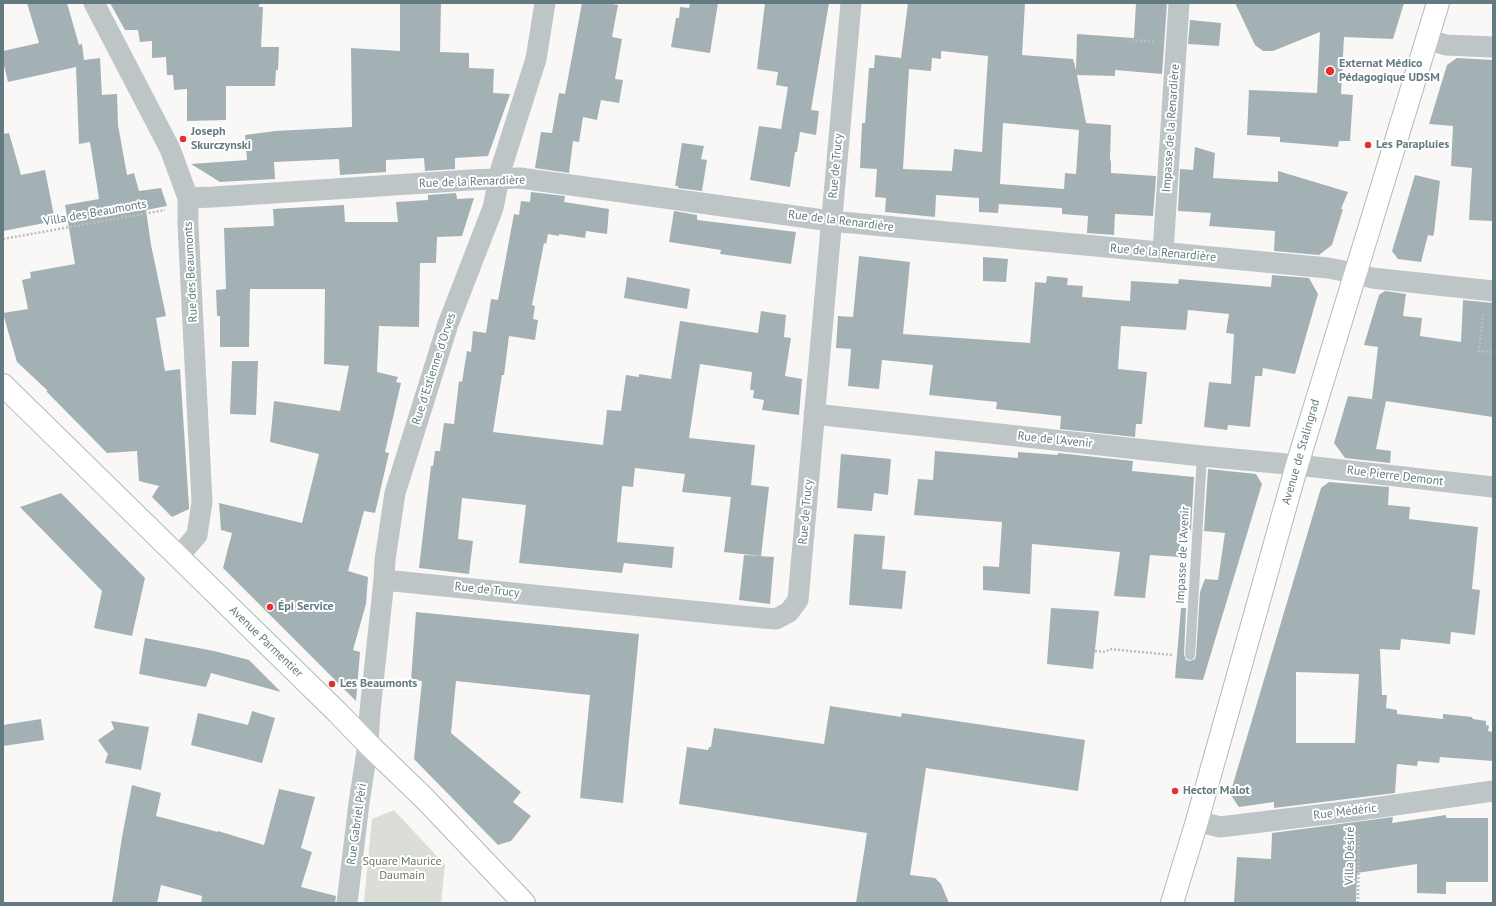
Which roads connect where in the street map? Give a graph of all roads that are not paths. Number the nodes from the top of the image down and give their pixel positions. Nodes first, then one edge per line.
1 (94, 3) edge
2 (545, 3) edge
3 (851, 3) edge
4 (1179, 3) edge
5 (1438, 3) edge
6 (1426, 39) junction
7 (1493, 47) edge
8 (498, 179) junction
9 (188, 198) junction
10 (831, 221) junction
11 (1163, 252) junction
12 (1354, 273) junction
13 (1489, 290) edge
14 (3, 385) edge
15 (814, 414) junction
16 (1202, 456) junction
17 (1297, 465) junction
18 (1493, 487) edge
19 (179, 556) junction
20 (384, 580) junction
21 (1190, 655) dead end
22 (368, 744) junction
23 (1493, 791) edge
24 (1197, 821) junction
25 (347, 903) edge
26 (524, 903) edge
27 (1172, 903) edge

1 - 9 street, Rue des Beaumonts
2 - 8 street, Rue d'Estienne d'Orves
3 - 10 street, Rue de Trucy
4 - 11 street, Impasse de la Renardière
5 - 6 main road, Avenue de Stalingrad
6 - 7 street
6 - 12 main road, Avenue de Stalingrad
8 - 9 street, Rue de la Renardière
8 - 10 street, Rue de la Renardière
8 - 20 street, Rue d'Estienne d'Orves
9 - 19 street, Rue des Beaumonts
10 - 11 street, Rue de la Renardière
10 - 15 street, Rue de Trucy
11 - 12 street, Rue de la Renardière
12 - 13 street, Rue de la Renardière
12 - 17 main road, Avenue de Stalingrad
14 - 19 main road, Avenue Parmentier
15 - 16 street, Rue de l'Avenir
15 - 20 street, Rue de Trucy
16 - 17 street, Rue de l'Avenir
16 - 21 lane, Impasse de l'Avenir
17 - 18 street, Rue Pierre Demont
17 - 24 main road, Avenue de Stalingrad
19 - 22 main road, Avenue Parmentier
20 - 22 street, Rue d'Estienne d'Orves
22 - 25 street, Rue Gabriel Péri
22 - 26 main road, Avenue Parmentier
23 - 24 street, Rue Médéric
24 - 27 main road, Avenue de Stalingrad

